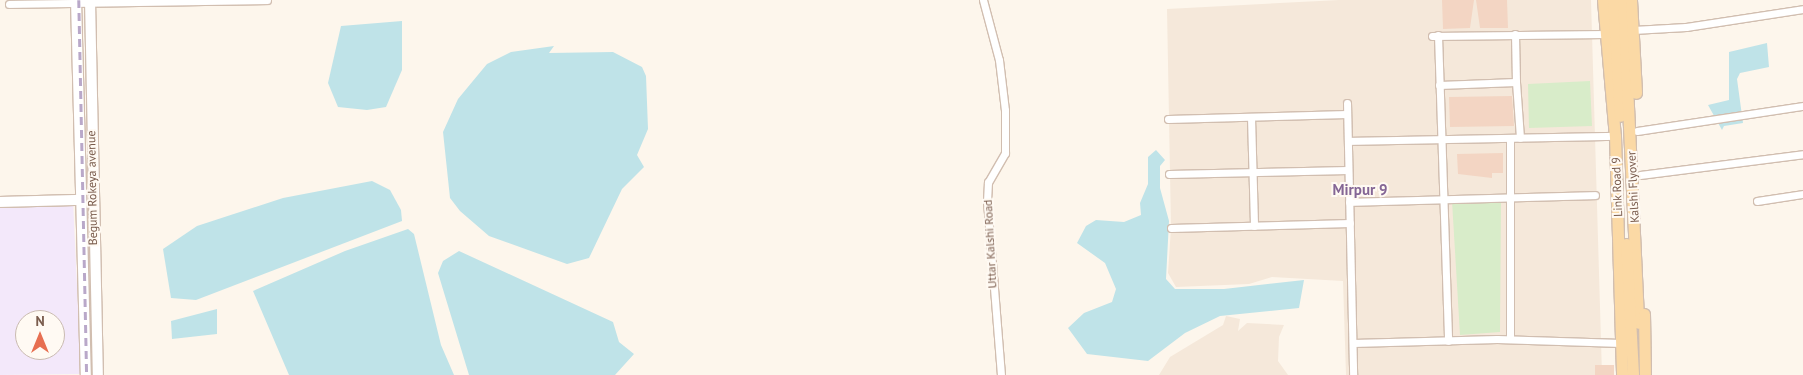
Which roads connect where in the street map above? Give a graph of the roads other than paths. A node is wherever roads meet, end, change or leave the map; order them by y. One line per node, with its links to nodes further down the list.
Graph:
1 (267, 0): 8 (street)
2 (983, 0): 49 (street, Uttar Kalshi Road)
3 (1603, 0): 13 (main road, Link Road 9)
4 (1613, 0): 52 (main road)
5 (1623, 0): 53 (main road, Kalshi Flyover)
6 (1631, 0): 11 (main road, Link Road 9)
7 (76, 2): 8 (street); 9 (street); 36 (main road, Begum Rokeya avenue)
8 (90, 2): 48 (main road, Begum Rokeya avenue)
9 (9, 4)
10 (1803, 9): 11 (street)
11 (1633, 30): 21 (main road, Link Road 9)
12 (1515, 34): 13 (street); 14 (street); 15 (street)
13 (1605, 34): 22 (main road, Link Road 9)
14 (1516, 82): 15 (street); 24 (street)
15 (1440, 85): 25 (street)
16 (1347, 103): 18 (street)
17 (1803, 106): 21 (street)
18 (1347, 114): 19 (street); 26 (street)
19 (1250, 117): 20 (street); 29 (street)
20 (1168, 119)
21 (1638, 131): 31 (main road, Link Road 9)
22 (1615, 136): 24 (street); 45 (main road, Link Road 9)
23 (1510, 138): 24 (street); 25 (street); 34 (street)
24 (1520, 138)
25 (1441, 140): 26 (street); 35 (street)
26 (1348, 141): 28 (street)
27 (1803, 154): 31 (street)
28 (1348, 170): 29 (street); 39 (street)
29 (1252, 172): 30 (street); 41 (street)
30 (1169, 174)
31 (1640, 175): 54 (main road, Link Road 9)
32 (1803, 194): 37 (street)
33 (1595, 195): 34 (street)
34 (1510, 197): 35 (street); 43 (street)
35 (1443, 199): 39 (street); 44 (street)
36 (79, 200): 38 (main road); 47 (main road, Begum Rokeya avenue)
37 (1757, 201)
38 (0, 202)
39 (1349, 202): 40 (street)
40 (1350, 223): 41 (street); 46 (street)
41 (1254, 226): 42 (street)
42 (1171, 228)
43 (1510, 339): 44 (street); 45 (street)
44 (1448, 341): 46 (street)
45 (1621, 342): 51 (main road, Link Road 9)
46 (1353, 343): 50 (street)
47 (86, 375)
48 (98, 375)
49 (1001, 375)
50 (1354, 375)
51 (1622, 375)
52 (1633, 375)
53 (1638, 375)
54 (1645, 375)

